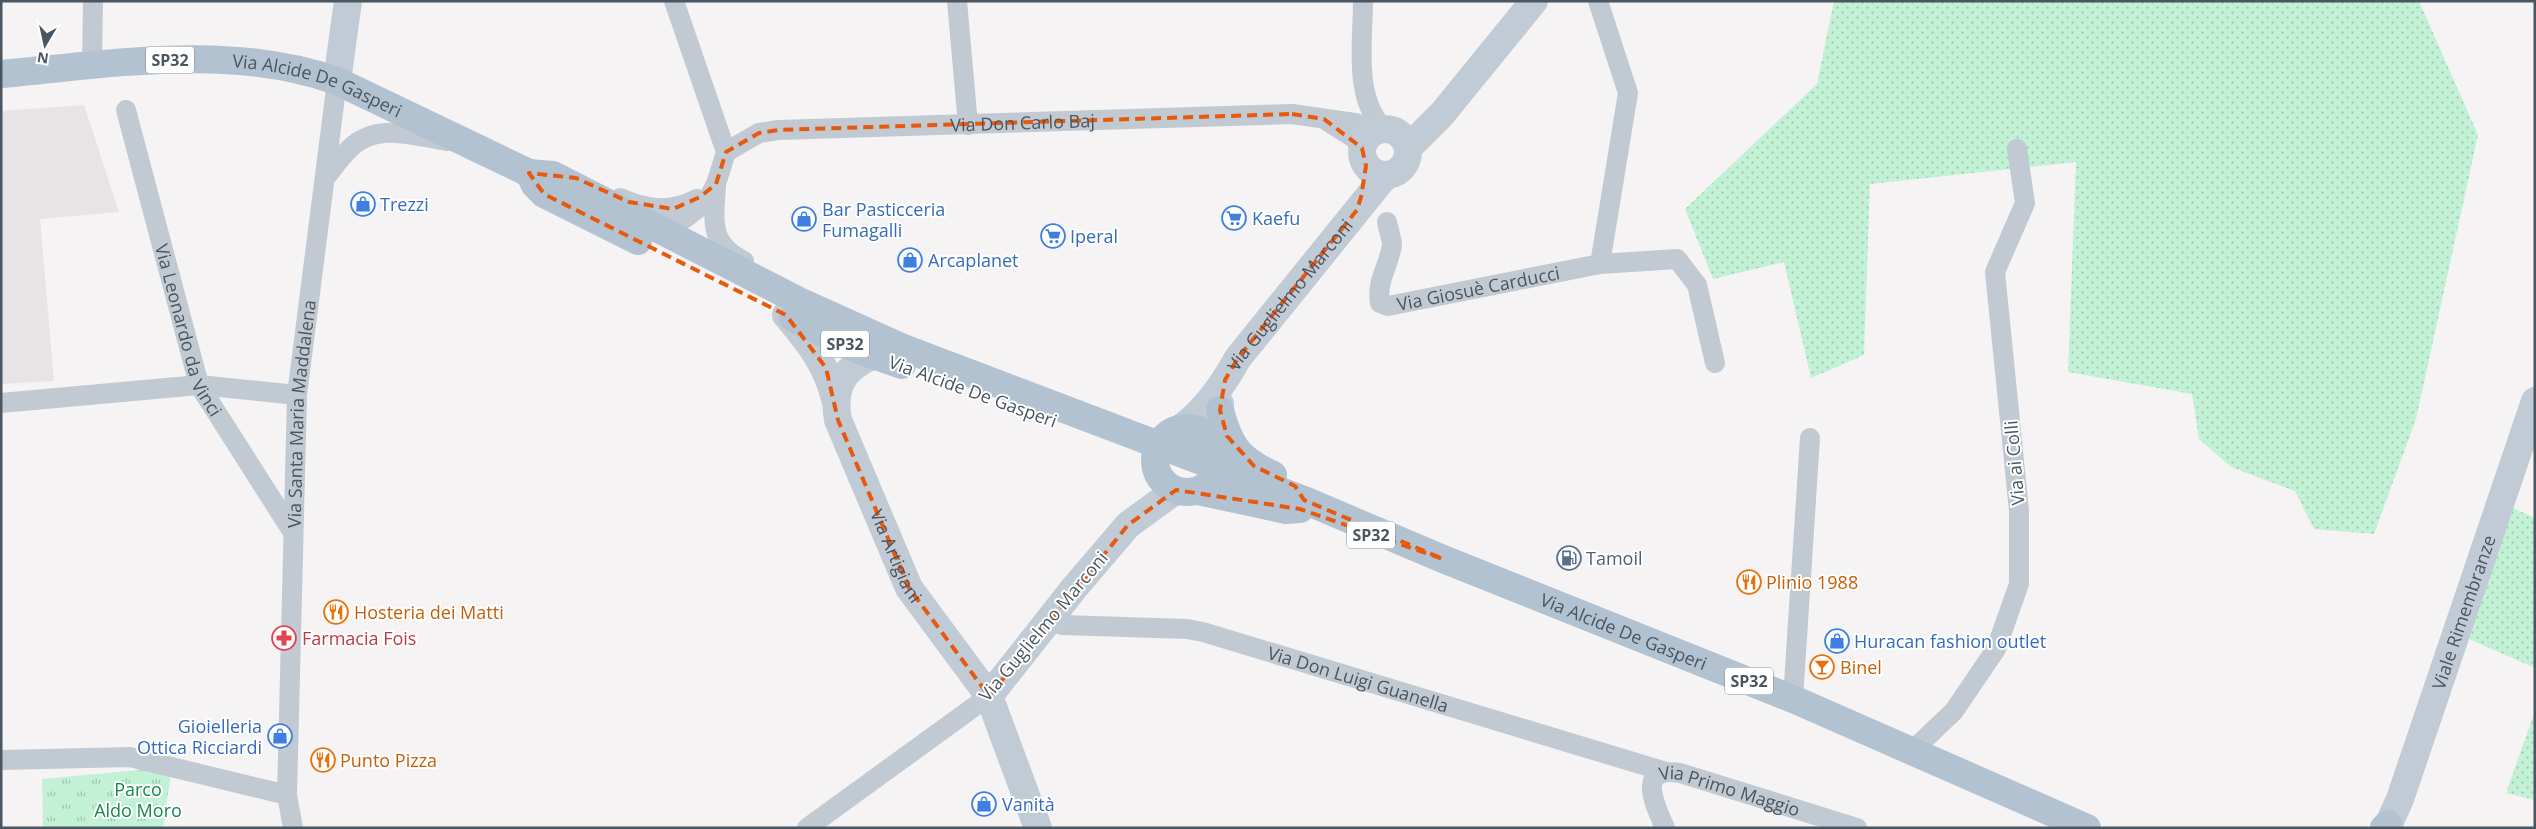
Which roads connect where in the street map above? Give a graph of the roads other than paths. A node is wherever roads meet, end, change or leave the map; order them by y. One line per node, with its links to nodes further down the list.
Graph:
1 (93, 1): 8 (street)
2 (348, 1): 11 (street, Via Santa Maria Maddalena)
3 (674, 1): 17 (street)
4 (957, 1): 13 (street)
5 (1363, 1): 10 (street)
6 (1534, 1): 14 (street, Via Guglielmo Marconi)
7 (1598, 1): 23 (street)
8 (92, 66): 9 (main road, Via Alcide De Gasperi / SP32); 11 (main road, Via Alcide De Gasperi / SP32)
9 (1, 74)
10 (1363, 77): 14 (street); 14 (street)
11 (337, 81): 15 (main road, Via Alcide De Gasperi / SP32); 18 (street, Via Santa Maria Maddalena)
12 (126, 110): 29 (street, Via Leonardo da Vinci)
13 (968, 124): 14 (street, Via Don Carlo Baj); 17 (street, Via Don Carlo Baj)
14 (1375, 143): 28 (street, Via Guglielmo Marconi)
15 (467, 144): 18 (street); 20 (main road, Via Alcide De Gasperi / SP32)
16 (2018, 149): 44 (street, Via ai Colli)
17 (726, 152): 19 (street)
18 (325, 178): 30 (street, Via Santa Maria Maddalena)
19 (716, 184): 21 (street); 25 (street, Via Alcide De Gasperi)
20 (553, 187): 21 (main road, Via Alcide De Gasperi); 24 (main road, Via Alcide De Gasperi / SP32)
21 (650, 217): 25 (main road, Via Alcide De Gasperi / SP32)
22 (1387, 222): 23 (street, Via Giosuè Carducci)
23 (1600, 264): 27 (street, Via Giosuè Carducci)
24 (786, 315): 26 (main road, Via Alcide De Gasperi / SP32); 31 (street, Via Artigiani)
25 (901, 347): 35 (main road, Via Alcide De Gasperi / SP32)
26 (874, 355): 31 (street); 35 (main road); 37 (main road, Via Alcide De Gasperi / SP32)
27 (1715, 362)
28 (1225, 380): 34 (street); 37 (street)
29 (199, 385): 30 (street); 33 (street); 40 (street, Via Leonardo da Vinci)
30 (297, 395): 40 (street, Via Santa Maria Maddalena)
31 (835, 400): 42 (street, Via Artigiani)
32 (2535, 401): 48 (street, Viale Rimembranze)
33 (1, 403)
34 (1220, 410): 38 (street); 39 (main road)
35 (1099, 423): 37 (main road, Via Alcide De Gasperi / SP32)
36 (1810, 438): 43 (street)
37 (1164, 444): 38 (main road, Via Alcide De Gasperi / SP32); 38 (main road)
38 (1204, 475): 39 (main road, Via Alcide De Gasperi / SP32); 41 (street, Via Guglielmo Marconi)
39 (1302, 505): 43 (main road, Via Alcide De Gasperi / SP32)
40 (292, 531): 47 (street, Via Santa Maria Maddalena)
41 (1048, 621): 42 (street, Via Guglielmo Marconi); 46 (street, Via Don Luigi Guanella)
42 (989, 696): 50 (street, Via Guglielmo Marconi); 51 (street, Via Artigiani)
43 (1793, 699): 44 (main road, Via Alcide De Gasperi / SP32)
44 (1912, 751): 54 (main road, Via Alcide De Gasperi / SP32)
45 (1, 760): 47 (street)
46 (1663, 771): 52 (street, Via Primo Maggio); 53 (street, Via Primo Maggio)
47 (287, 795): 49 (street, Via Santa Maria Maddalena)
48 (2387, 826)
49 (293, 828)
50 (808, 828)
51 (1038, 828)
52 (1665, 828)
53 (1857, 828)
54 (2088, 828)

